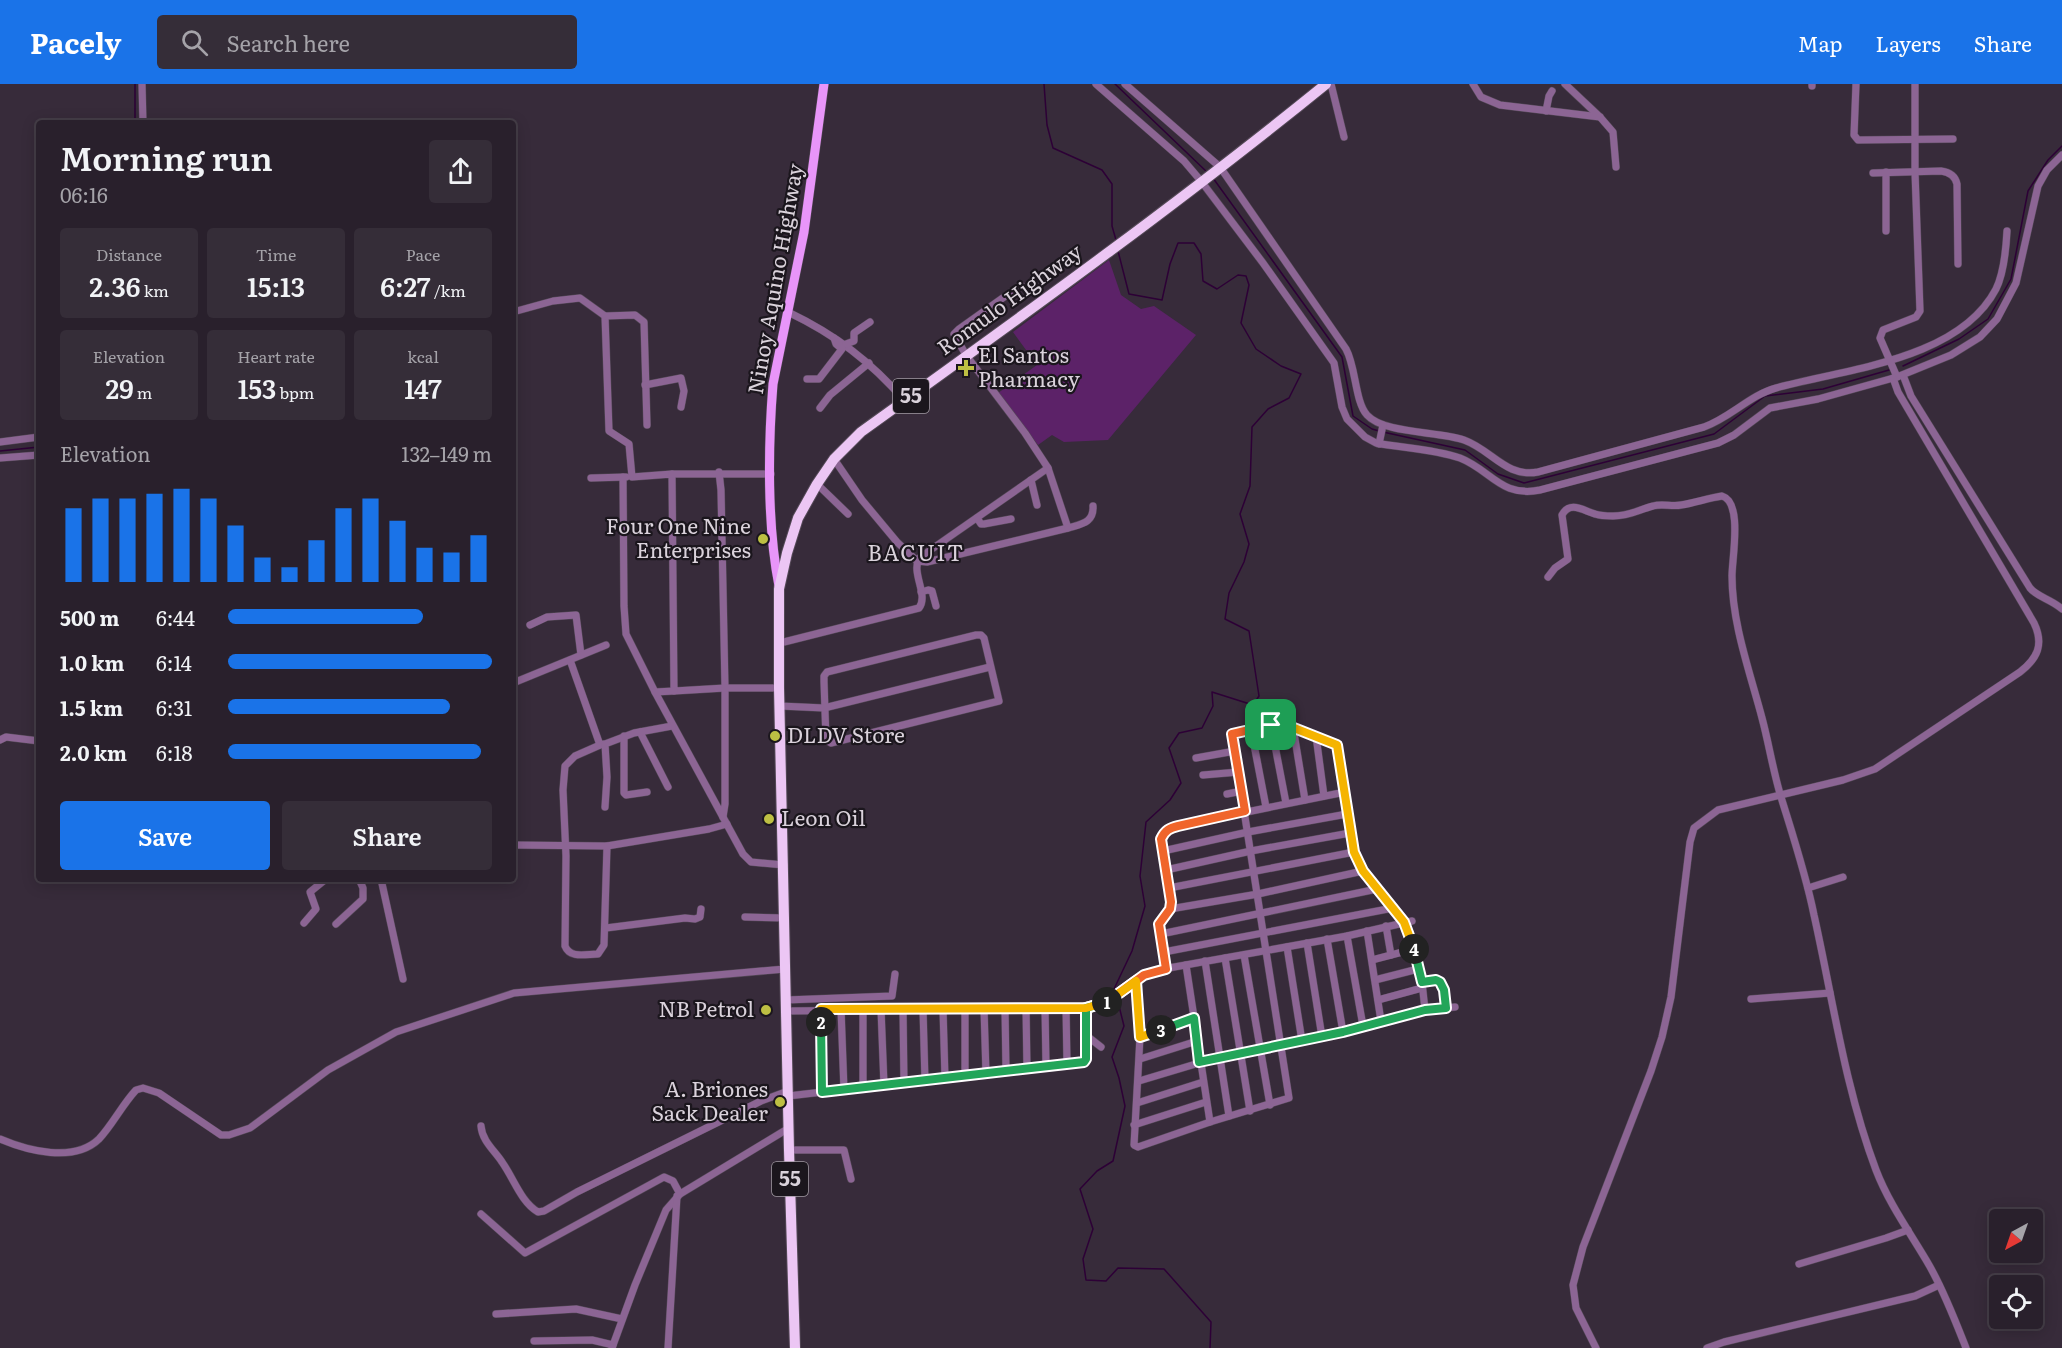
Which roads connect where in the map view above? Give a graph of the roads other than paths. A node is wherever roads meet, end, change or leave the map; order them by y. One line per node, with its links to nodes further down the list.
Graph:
1 (142, 84): 14 (street)
2 (824, 84): 30 (main road, Ninoy Aquino Highway)
3 (1096, 84): 24 (street)
4 (1125, 84): 20 (street)
5 (1326, 84): 20 (highway, Romulo Highway / 55)
6 (1331, 84): 15 (street)
7 (1565, 84): 13 (street)
8 (1856, 84): 16 (street)
9 (1915, 84): 16 (street)
10 (1476, 85): 12 (street)
11 (1552, 91): 12 (street)
12 (1546, 111): 13 (street)
13 (1600, 117): 19 (street)
14 (143, 120)
15 (1344, 138)
16 (1915, 139): 17 (street); 22 (street)
17 (1953, 140)
18 (2062, 155): 38 (street)
19 (1616, 167)
20 (1218, 169): 24 (highway, Romulo Highway / 55); 45 (street)
21 (1886, 172): 22 (street); 23 (street); 25 (street)
22 (1915, 172): 27 (street); 36 (street)
23 (1873, 173)
24 (1202, 180): 35 (highway, Romulo Highway / 55); 48 (street)
25 (1886, 231)
26 (2007, 231): 36 (street)
27 (1958, 264)
28 (1021, 285): 35 (street)
29 (516, 311): 31 (street)
30 (788, 312): 33 (street); 55 (main road, Ninoy Aquino Highway)
31 (605, 316): 40 (street); 57 (street)
32 (870, 322): 34 (street)
33 (834, 338): 34 (street); 39 (street)
34 (846, 344): 37 (street)
35 (966, 355): 41 (highway, Romulo Highway / 55); 52 (street)
36 (1889, 361): 38 (street); 45 (street)
37 (869, 363): 41 (street); 43 (street)
38 (1898, 377): 48 (street); 72 (street); 108 (street)
39 (807, 379)
40 (645, 385): 42 (street); 44 (street)
41 (905, 401): 51 (highway, Romulo Highway / 55)
42 (681, 407)
43 (820, 408)
44 (646, 425)
45 (1382, 426): 48 (street)
46 (36, 437): 47 (street)
47 (0, 442)
48 (1379, 442)
49 (36, 455): 50 (street)
50 (0, 458)
51 (834, 459): 60 (highway, Romulo Highway / 55); 67 (street)
52 (1048, 468): 59 (street); 66 (street)
53 (719, 472): 54 (street); 55 (street); 80 (street)
54 (672, 474): 57 (street); 82 (street)
55 (771, 474): 69 (main road, Ninoy Aquino Highway)
56 (623, 477): 57 (street); 58 (street); 83 (street)
57 (632, 477)
58 (591, 478)
59 (1031, 480): 61 (street); 64 (street)
60 (817, 484): 63 (street); 69 (highway, Romulo Highway / 55)
61 (1037, 505)
62 (1093, 506): 66 (street)
63 (848, 514)
64 (976, 518): 65 (street); 67 (street)
65 (1011, 519)
66 (1068, 528): 67 (street)
67 (917, 561): 70 (street)
68 (1548, 577): 108 (street)
69 (779, 589): 74 (highway, Romulo Highway / 55)
70 (921, 592): 71 (street); 74 (street)
71 (936, 606)
72 (2062, 609)
73 (530, 625): 76 (street)
74 (780, 643): 81 (highway, Romulo Highway / 55)
75 (606, 645): 76 (street)
76 (581, 655): 77 (street)
77 (570, 660): 79 (street); 98 (street)
78 (990, 667): 85 (street); 85 (street); 85 (street)
79 (516, 682)
80 (724, 688): 81 (street); 82 (street); 116 (street)
81 (779, 688): 84 (highway, Romulo Highway / 55)
82 (674, 691): 83 (street)
83 (655, 692): 90 (street)
84 (780, 706): 85 (street); 125 (highway, Romulo Highway / 55)
85 (824, 708)
86 (1266, 710): 92 (street)
87 (1287, 715): 88 (street)
88 (1284, 724): 89 (street); 91 (street)
89 (1271, 725): 92 (street); 111 (street)
90 (672, 726): 93 (street); 116 (street)
91 (1293, 728): 95 (street); 110 (street)
92 (1255, 729): 99 (street); 113 (street)
93 (640, 732): 94 (street); 103 (street)
94 (624, 736): 98 (street); 105 (street)
95 (1316, 736): 106 (street); 109 (street)
96 (0, 740): 97 (street)
97 (36, 742)
98 (603, 745): 112 (street); 120 (street)
99 (1235, 751): 100 (street); 101 (street)
100 (1196, 758)
101 (1239, 772): 102 (street); 104 (street)
102 (1203, 775)
103 (668, 787)
104 (1242, 791): 107 (street); 114 (street)
105 (646, 792)
106 (1345, 792): 109 (street); 115 (street)
107 (1227, 794)
108 (1780, 795): 134 (street); 246 (street)
109 (1324, 796): 110 (street)
110 (1305, 800): 111 (street)
111 (1286, 803): 113 (street)
112 (605, 807)
113 (1266, 807): 114 (street)
114 (1245, 811): 117 (street); 122 (street)
115 (1347, 814): 117 (street); 118 (street)
116 (725, 820): 121 (street); 125 (street)
117 (1248, 832): 122 (street); 123 (street)
118 (1350, 833): 123 (street); 124 (street)
119 (516, 845): 120 (street)
120 (565, 846): 121 (street); 147 (street)
121 (607, 846): 147 (street)
122 (1163, 851): 126 (street)
123 (1251, 851): 126 (street); 128 (street)
124 (1354, 852): 127 (street); 128 (street)
125 (784, 865): 142 (highway, Romulo Highway / 55)
126 (1166, 870): 133 (street)
127 (1363, 871): 135 (street); 136 (street)
128 (1255, 873): 133 (street); 136 (street)
129 (1843, 877): 134 (street)
130 (322, 882): 144 (street)
131 (360, 882): 145 (street)
132 (382, 882): 168 (street)
133 (1169, 888): 139 (street)
134 (1808, 888): 172 (street)
135 (1377, 889): 137 (street); 140 (street)
136 (1258, 894): 139 (street); 140 (street)
137 (1393, 908): 143 (street); 149 (street)
138 (701, 909): 147 (street)
139 (1170, 909): 150 (street)
140 (1262, 914): 149 (street); 150 (street)
141 (745, 918): 142 (street)
142 (784, 918): 164 (highway, Romulo Highway / 55)
143 (1408, 921): 146 (street); 155 (street)
144 (304, 923)
145 (336, 924)
146 (1386, 926): 148 (street); 159 (street)
147 (606, 928)
148 (1367, 931): 151 (street); 161 (street)
149 (1265, 933): 156 (street); 157 (street)
150 (1161, 934): 157 (street)
151 (1347, 936): 152 (street); 193 (street)
152 (1326, 939): 153 (street); 194 (street)
153 (1307, 943): 154 (street); 197 (street)
154 (1287, 947): 156 (street); 199 (street)
155 (1414, 949): 159 (street); 166 (street)
156 (1267, 950): 158 (street); 200 (street)
157 (1164, 952): 165 (street)
158 (1244, 955): 160 (street); 202 (street)
159 (1391, 955): 161 (street)
160 (1225, 958): 162 (street); 203 (street)
161 (1372, 960): 169 (street)
162 (1205, 962): 163 (street); 204 (street)
163 (1185, 965): 165 (street); 191 (street)
164 (785, 969): 175 (highway, Romulo Highway / 55); 232 (street)
165 (1166, 969): 170 (street)
166 (1418, 969): 169 (street); 171 (street)
167 (895, 974): 175 (street)
168 (403, 979)
169 (1375, 980): 174 (street)
170 (1136, 981): 182 (street); 196 (street)
171 (1422, 985): 174 (street); 190 (street); 190 (street)
172 (1830, 993): 173 (street); 237 (street)
173 (1752, 999)
174 (1378, 1000): 192 (street)
175 (787, 1005): 183 (street); 222 (highway, Romulo Highway / 55)
176 (1026, 1007): 177 (street); 181 (street); 209 (street)
177 (1045, 1007): 178 (street); 208 (street)
178 (1066, 1007): 182 (street); 207 (street)
179 (964, 1008): 180 (street); 189 (street); 212 (street)
180 (984, 1008): 181 (street); 211 (street)
181 (1005, 1008): 210 (street)
182 (1086, 1008): 195 (street)
183 (821, 1009): 184 (street); 221 (street)
184 (841, 1009): 185 (street); 220 (street)
185 (863, 1009): 186 (street); 219 (street)
186 (881, 1009): 187 (street); 218 (street)
187 (903, 1009): 188 (street); 217 (street)
188 (923, 1009): 189 (street); 214 (street)
189 (943, 1009): 213 (street)
190 (1425, 1010): 192 (street)
191 (1194, 1018): 196 (street); 198 (street)
192 (1382, 1021): 193 (street)
193 (1363, 1026): 194 (street)
194 (1343, 1032): 197 (street)
195 (1087, 1036): 201 (street); 207 (street)
196 (1140, 1037): 205 (street)
197 (1322, 1037): 199 (street)
198 (1197, 1041): 205 (street); 206 (street)
199 (1302, 1041): 200 (street)
200 (1282, 1046): 202 (street); 225 (street)
201 (1101, 1047)
202 (1260, 1050): 203 (street); 225 (street)
203 (1241, 1054): 204 (street); 226 (street)
204 (1220, 1058): 206 (street); 227 (street)
205 (1140, 1059): 215 (street)
206 (1199, 1062): 215 (street); 216 (street)
207 (1067, 1063): 208 (street)
208 (1046, 1066): 209 (street)
209 (1027, 1069): 210 (street)
210 (1006, 1071): 211 (street)
211 (986, 1074): 212 (street)
212 (965, 1076): 213 (street)
213 (945, 1078): 214 (street)
214 (925, 1081): 217 (street)
215 (1139, 1081): 224 (street)
216 (1203, 1082): 223 (street); 224 (street)
217 (904, 1083): 218 (street)
218 (884, 1085): 219 (street)
219 (863, 1088): 220 (street)
220 (844, 1090): 221 (street)
221 (822, 1092): 222 (street)
222 (788, 1093): 230 (street); 231 (highway, Romulo Highway / 55)
223 (1206, 1102): 228 (street); 229 (street)
224 (1137, 1103): 229 (street)
225 (1270, 1105): 226 (street)
226 (1250, 1111): 227 (street)
227 (1229, 1116): 228 (street)
228 (1210, 1122): 229 (street)
229 (1134, 1125)
230 (481, 1126)
231 (789, 1128): 233 (highway, Romulo Highway / 55); 235 (street)
232 (0, 1139)
233 (789, 1150): 234 (street); 245 (highway, Romulo Highway / 55)
234 (851, 1179)
235 (678, 1195): 236 (street); 241 (street); 244 (street)
236 (481, 1214)
237 (1908, 1230): 238 (street); 239 (street)
238 (1799, 1264)
239 (1939, 1285): 247 (street); 248 (street)
240 (496, 1314): 241 (street)
241 (622, 1319): 243 (street)
242 (534, 1341): 243 (street)
243 (613, 1347)
244 (668, 1348)
245 (795, 1348)
246 (1596, 1348)
247 (1707, 1348)
248 (1966, 1348)

